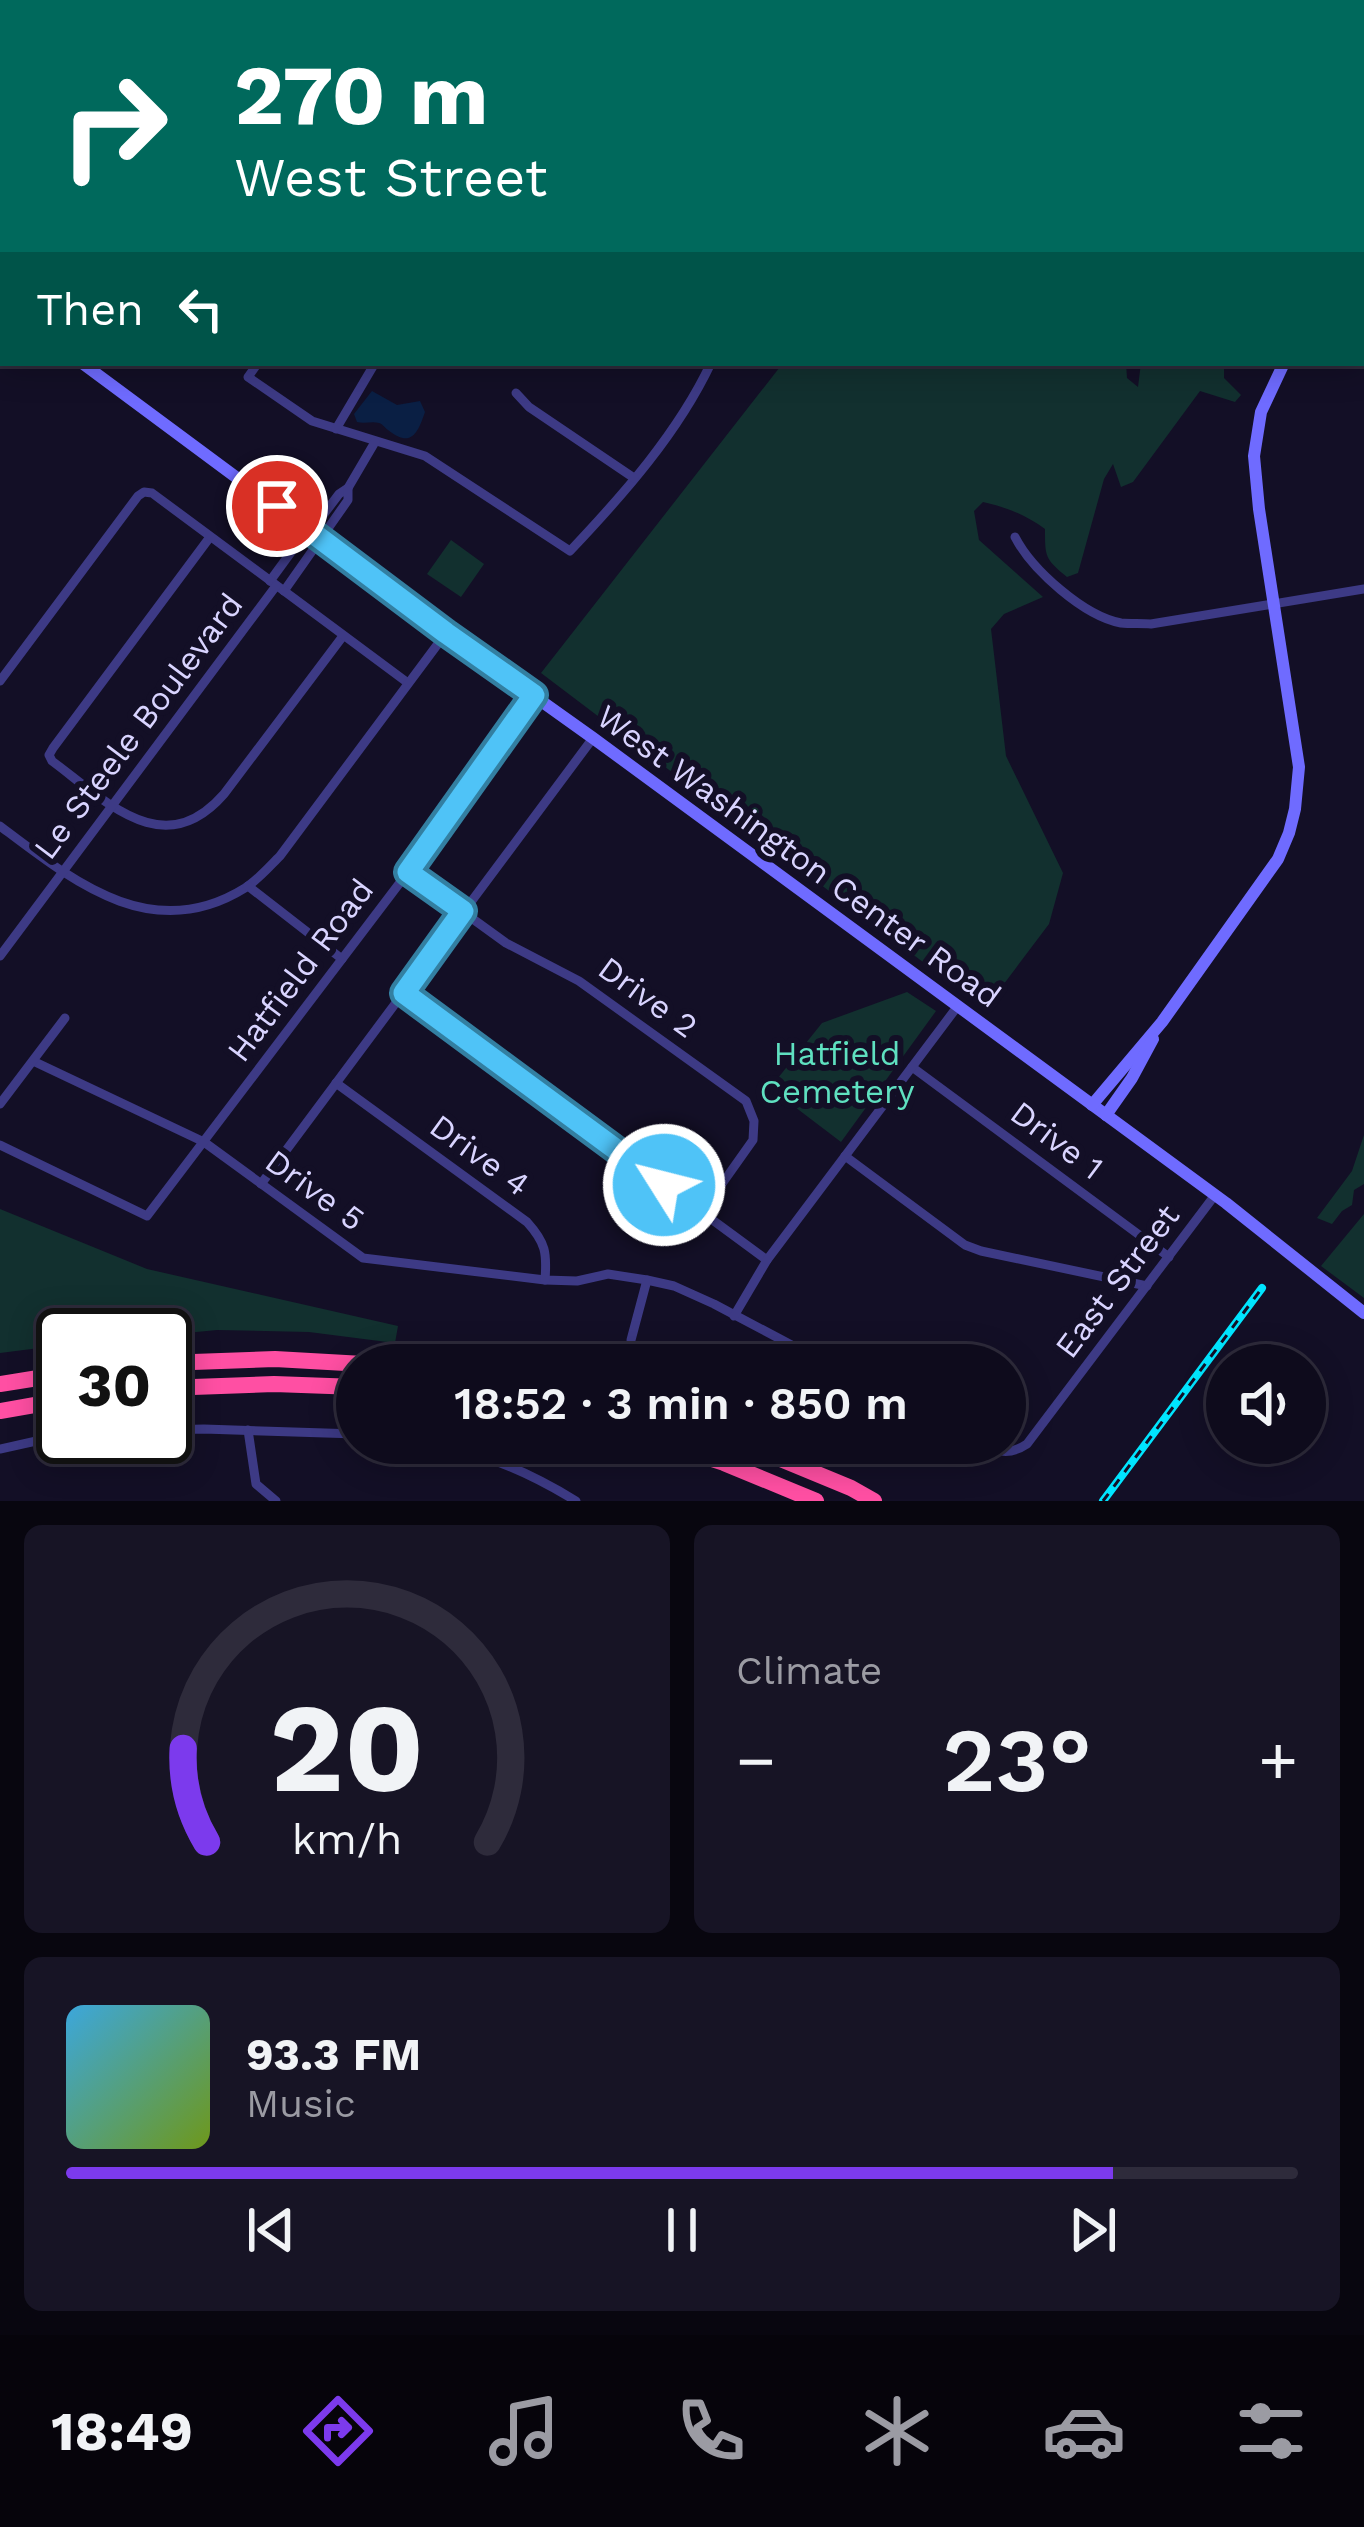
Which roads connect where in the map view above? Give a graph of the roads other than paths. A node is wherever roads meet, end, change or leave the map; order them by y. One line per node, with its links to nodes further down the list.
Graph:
1 (86, 366): 10 (main road, West Washington Center Road)
2 (256, 366): 7 (street)
3 (372, 366): 7 (street)
4 (710, 366): 9 (street)
5 (1282, 366): 15 (main road)
6 (517, 393): 9 (street)
7 (336, 429): 8 (street)
8 (375, 442): 9 (street); 10 (street)
9 (634, 478)
10 (314, 533): 13 (street, Le Steele Boulevard); 13 (street, Le Steele Boulevard); 16 (main road, West Washington Center Road)
11 (210, 537): 13 (street); 18 (street); 22 (street)
12 (1015, 537): 15 (street)
13 (276, 586): 17 (street); 22 (street, Le Steele Boulevard)
14 (1364, 590): 15 (street)
15 (1275, 604): 33 (main road)
16 (446, 633): 19 (street); 20 (main road, West Washington Center Road)
17 (343, 636): 19 (street); 22 (street)
18 (0, 681)
19 (408, 683): 26 (street)
20 (534, 695): 21 (main road, West Washington Center Road); 25 (street, Hatfield Road)
21 (593, 738): 27 (street); 31 (main road, West Washington Center Road)
22 (112, 806): 24 (street, Le Steele Boulevard)
23 (0, 826): 24 (street)
24 (62, 872): 26 (street); 28 (street, Le Steele Boulevard)
25 (408, 872): 27 (street, Drive 2); 29 (street, Hatfield Road)
26 (248, 886): 29 (street)
27 (463, 911): 30 (street); 45 (street, Drive 2)
28 (0, 956)
29 (342, 959): 40 (street, Hatfield Road)
30 (404, 993): 36 (street); 45 (street)
31 (957, 1007): 35 (street); 38 (main road, West Washington Center Road)
32 (64, 1018): 34 (street)
33 (1162, 1022): 38 (main road); 39 (main road)
34 (33, 1061): 37 (street); 40 (street, Drive 5)
35 (913, 1067): 42 (street); 46 (street, Drive 1)
36 (336, 1083): 43 (street); 48 (street, Drive 4)
37 (0, 1104)
38 (1092, 1105): 39 (main road, West Washington Center Road)
39 (1106, 1114): 44 (main road, West Washington Center Road)
40 (204, 1142): 41 (street, Hatfield Road); 43 (street, Drive 5)
41 (0, 1145)
42 (845, 1156): 47 (street); 50 (street)
43 (261, 1184): 48 (street, Drive 5)
44 (1215, 1195): 46 (street, East Street); 51 (main road, West Washington Center Road)
45 (702, 1212): 47 (street)
46 (1168, 1257): 50 (street, East Street)
47 (766, 1260): 52 (street)
48 (545, 1280): 49 (street)
49 (647, 1280): 52 (street); 53 (street)
50 (1147, 1286): 67 (street, East Street)
51 (1364, 1313)
52 (734, 1316): 54 (street)
53 (632, 1340)
54 (788, 1344)
55 (192, 1362): 56 (highway)
56 (336, 1362)
57 (36, 1378): 58 (highway)
58 (0, 1384)
59 (336, 1386): 60 (highway)
60 (192, 1387)
61 (36, 1405): 62 (highway)
62 (0, 1411)
63 (192, 1430): 64 (street)
64 (248, 1430): 65 (street); 72 (street)
65 (336, 1433)
66 (36, 1442): 68 (street)
67 (1026, 1443)
68 (0, 1450)
69 (505, 1464): 73 (street)
70 (726, 1464): 74 (highway)
71 (793, 1464): 75 (highway)
72 (277, 1501)
73 (575, 1501)
74 (817, 1501)
75 (874, 1501)

